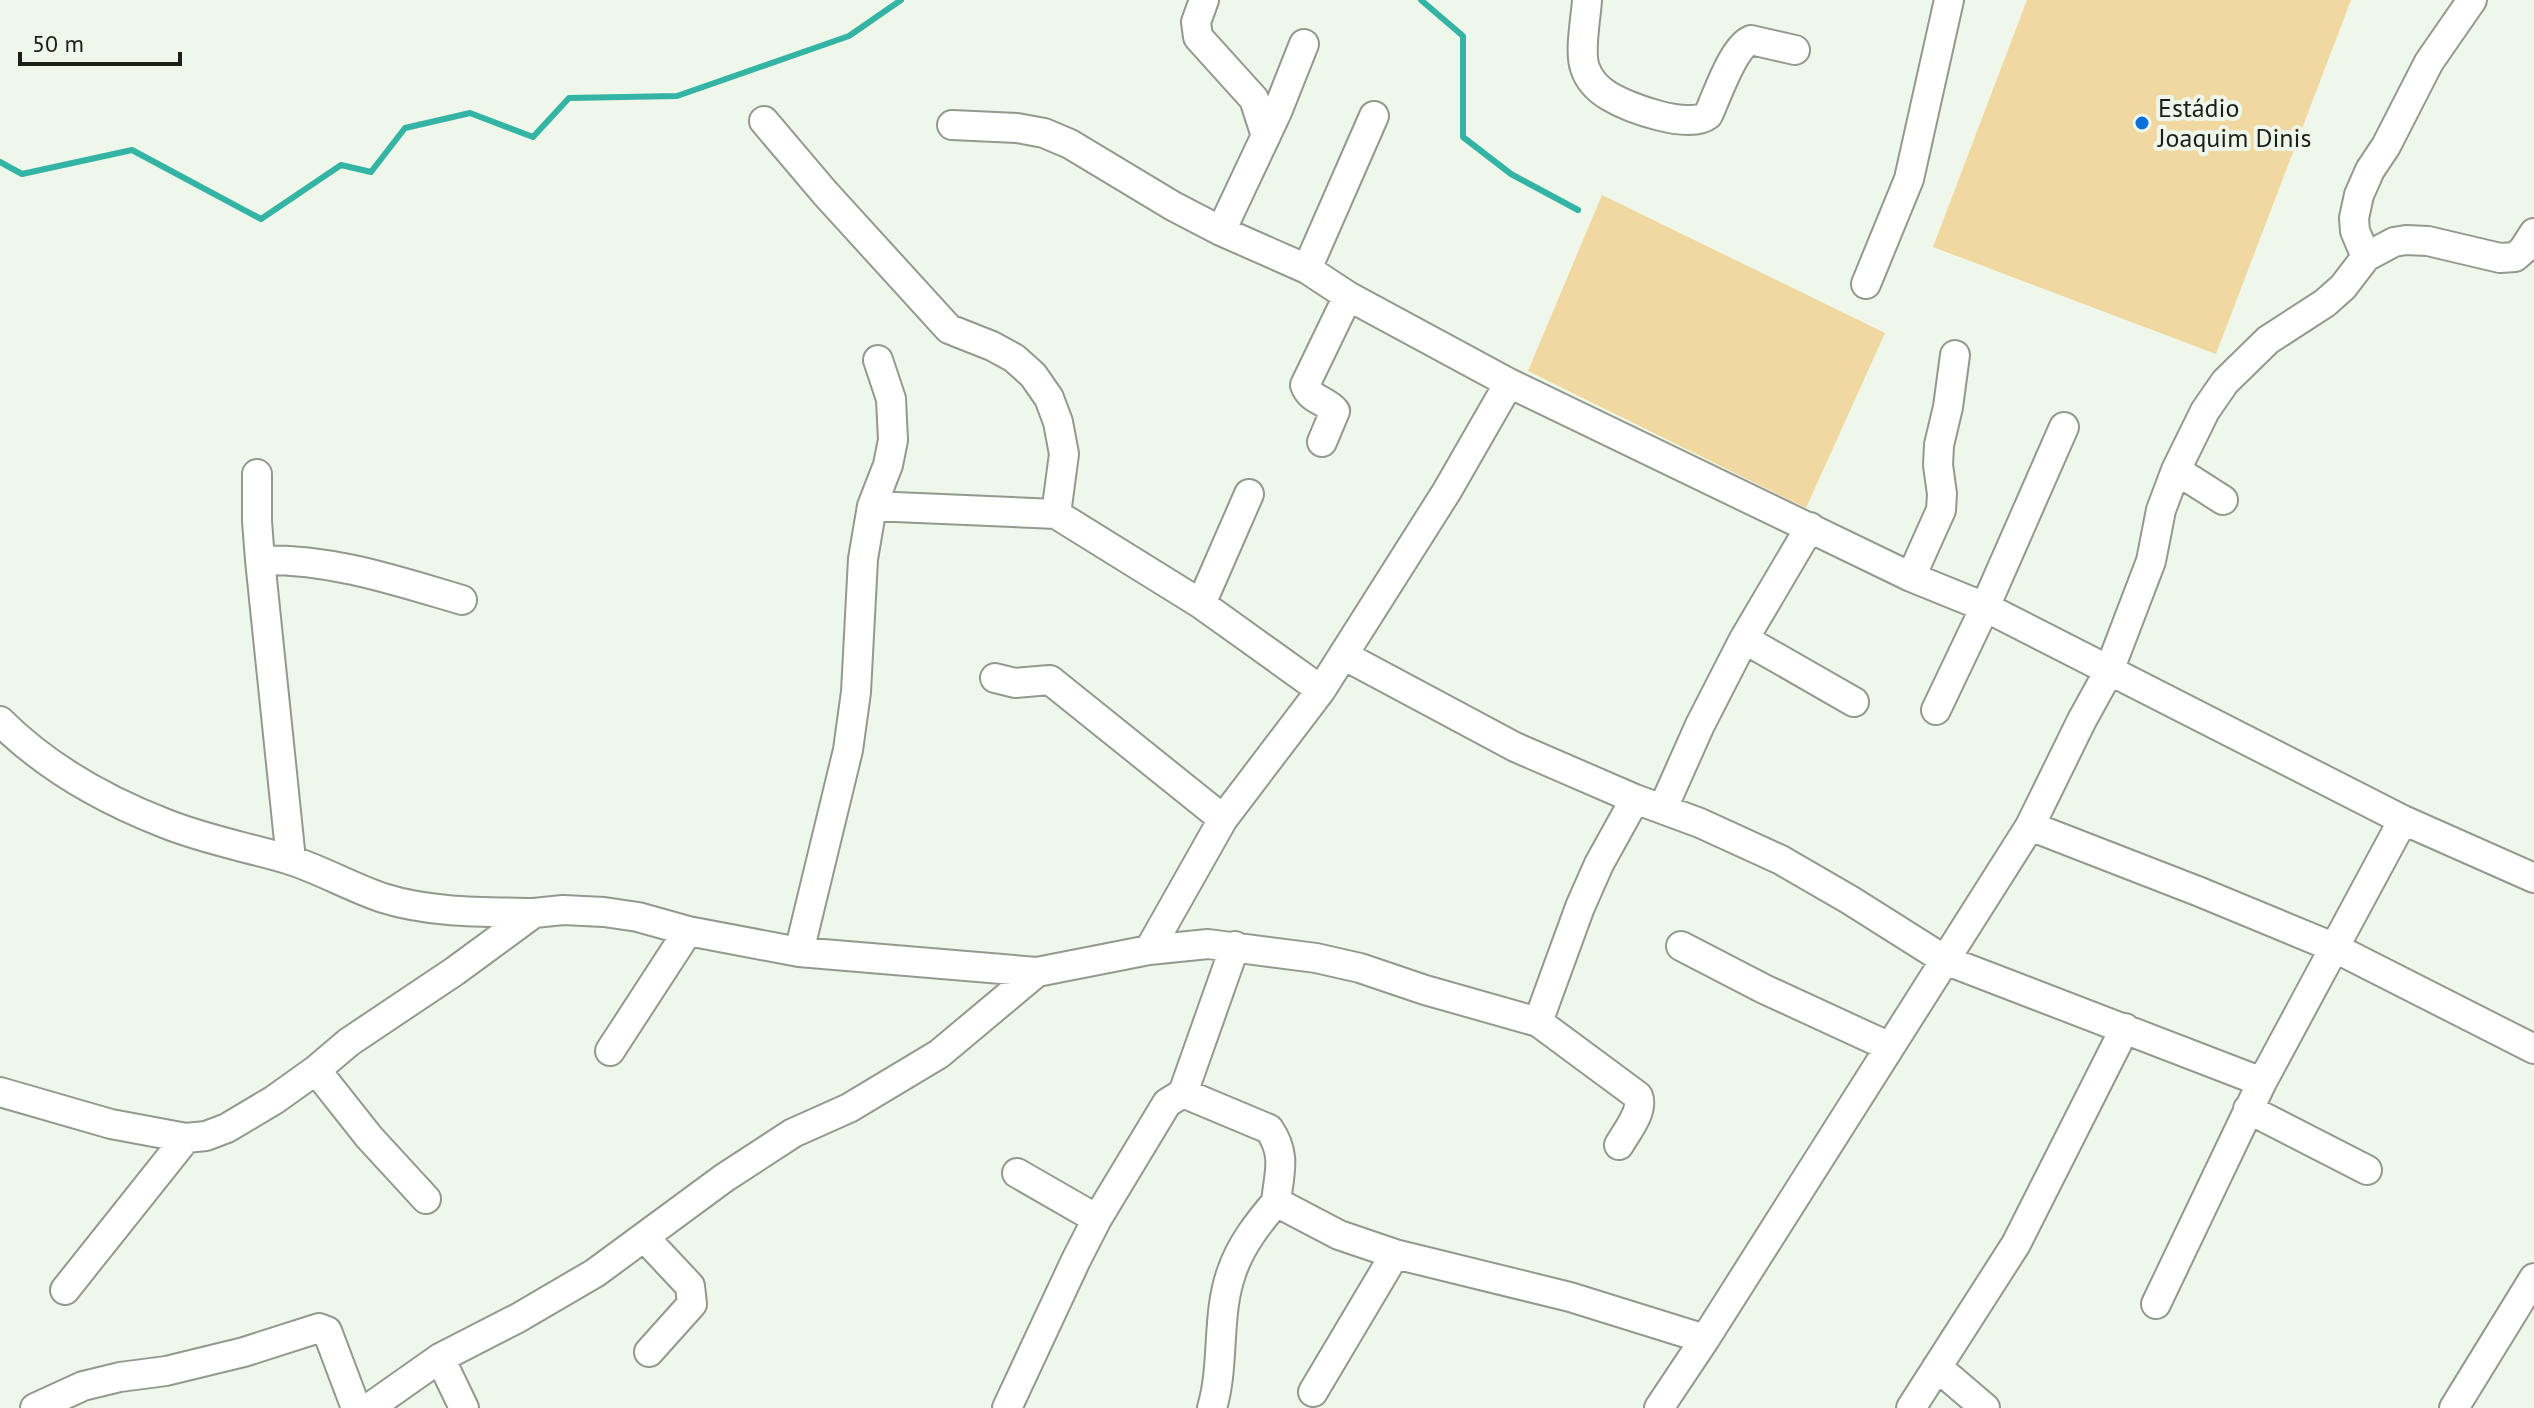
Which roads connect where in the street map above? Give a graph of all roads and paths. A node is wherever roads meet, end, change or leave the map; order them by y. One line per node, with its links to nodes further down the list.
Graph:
1 (1204, 0): 10 (street)
2 (1587, 0): 6 (street)
3 (1949, 0): 15 (street)
4 (2472, 0): 13 (street)
5 (1304, 44): 10 (street)
6 (1795, 50)
7 (1374, 116): 14 (street)
8 (764, 121): 27 (street)
9 (952, 125): 11 (street)
10 (1266, 136): 11 (street)
11 (1221, 231): 14 (street)
12 (2534, 233): 13 (street)
13 (2366, 257): 22 (street)
14 (1307, 269): 16 (street)
15 (1866, 284)
16 (1348, 296): 19 (street); 21 (street)
17 (1955, 355): 30 (street)
18 (878, 360): 26 (street)
19 (1509, 383): 28 (street); 35 (street)
20 (2064, 427): 33 (street)
21 (1322, 442)
22 (2176, 470): 25 (street); 36 (street)
23 (257, 474): 29 (street)
24 (1249, 494): 32 (street)
25 (2223, 500)
26 (872, 506): 27 (street); 55 (street)
27 (1056, 514): 32 (street)
28 (1810, 527): 30 (street); 34 (street)
29 (260, 560): 31 (street); 47 (street)
30 (1911, 577): 33 (street)
31 (462, 600)
32 (1201, 604): 38 (street)
33 (1985, 607): 36 (street); 40 (street)
34 (1744, 639): 39 (street); 43 (street)
35 (1343, 655): 38 (street); 42 (street)
36 (2109, 671): 45 (street); 46 (street)
37 (995, 678): 44 (street)
38 (1321, 690): 44 (street)
39 (1854, 702)
40 (1936, 710)
41 (0, 721): 47 (street)
42 (1635, 799): 43 (street); 58 (street)
43 (1663, 808): 56 (street)
44 (1223, 819): 54 (street)
45 (2403, 820): 48 (street); 53 (street)
46 (2030, 826): 53 (street); 56 (street)
47 (291, 860): 49 (street)
48 (2534, 878)
49 (534, 913): 50 (street); 63 (street)
50 (688, 931): 55 (street); 62 (street)
51 (1235, 946): 54 (street); 58 (street); 66 (street)
52 (1681, 946): 60 (street)
53 (2333, 947): 61 (street); 64 (street)
54 (1149, 950): 57 (street)
55 (799, 952): 57 (street)
56 (1945, 960): 59 (street); 60 (street)
57 (1037, 972): 75 (street)
58 (1538, 1022): 69 (street)
59 (2125, 1028): 64 (street); 83 (street)
60 (1890, 1047): 80 (street)
61 (2534, 1049)
62 (610, 1051)
63 (316, 1070): 68 (street); 72 (street)
64 (2262, 1082): 67 (street)
65 (0, 1092): 68 (street)
66 (1183, 1093): 73 (street); 74 (street)
67 (2248, 1109): 70 (street); 79 (street)
68 (186, 1138): 78 (street)
69 (1619, 1145)
70 (2367, 1170)
71 (1017, 1173): 74 (street)
72 (426, 1199)
73 (1276, 1202): 76 (street); 90 (street)
74 (1097, 1219): 89 (street)
75 (645, 1238): 81 (street); 82 (street)
76 (1395, 1254): 80 (street); 84 (street)
77 (2534, 1278): 94 (street)
78 (65, 1290)
79 (2156, 1304)
80 (1705, 1339): 91 (street)
81 (649, 1352)
82 (440, 1358): 87 (street); 88 (street)
83 (1937, 1367): 92 (street); 93 (street)
84 (1313, 1392)
85 (35, 1408): 86 (street)
86 (356, 1408)
87 (369, 1408)
88 (464, 1408)
89 (1007, 1408)
90 (1212, 1408)
91 (1659, 1408)
92 (1911, 1408)
93 (1985, 1408)
94 (2454, 1408)

